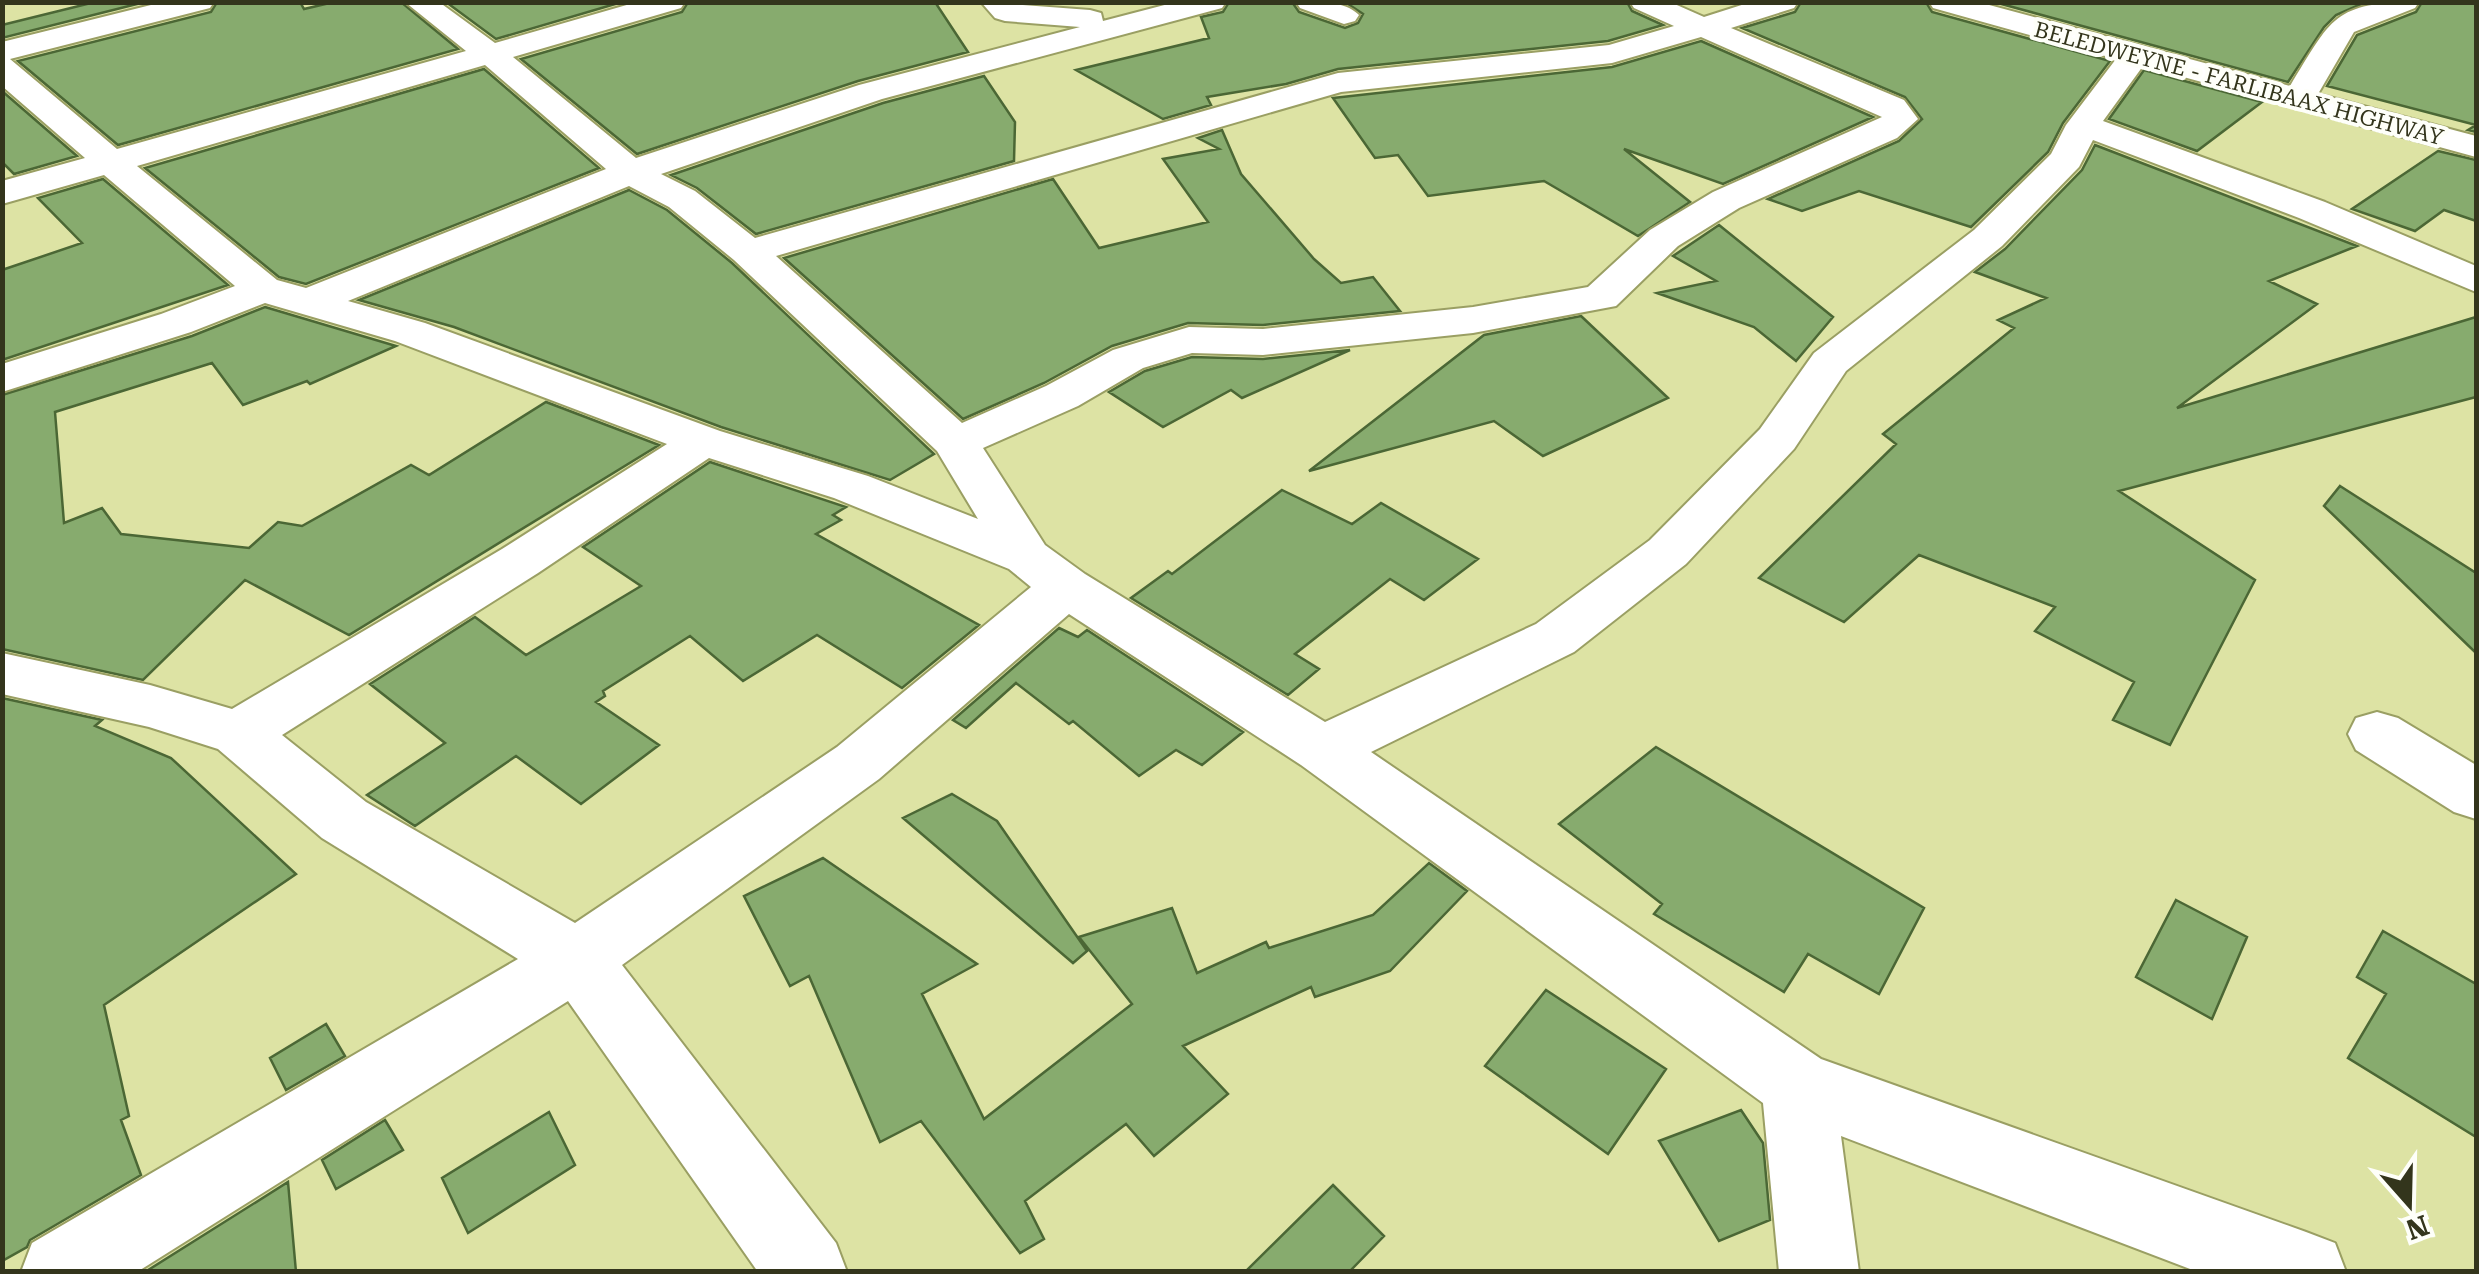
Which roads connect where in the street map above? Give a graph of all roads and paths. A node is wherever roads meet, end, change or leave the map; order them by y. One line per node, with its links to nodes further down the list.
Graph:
1 (200, 2): 14 (street)
2 (419, 2): 15 (street)
3 (671, 2): 15 (street)
4 (995, 2): 12 (street)
5 (1212, 2): 12 (street)
6 (1310, 2): 11 (street)
7 (1644, 2): 13 (street)
8 (1784, 2): 13 (street)
9 (1943, 2): 16 (street, BELEDWEYNE - FARLIBAAX HIGHWAY)
10 (2405, 2): 18 (street)
11 (1344, 15)
12 (1148, 20): 22 (street)
13 (1704, 26): 24 (street); 30 (street)
14 (2, 52)
15 (493, 56): 21 (street); 22 (street)
16 (2135, 56): 18 (street, BELEDWEYNE - FARLIBAAX HIGHWAY); 19 (street)
17 (2, 67): 21 (street)
18 (2300, 97): 20 (street, BELEDWEYNE - FARLIBAAX HIGHWAY)
19 (2082, 125): 25 (street); 35 (street)
20 (2476, 147)
21 (110, 162): 23 (street); 26 (street)
22 (632, 173): 24 (street); 27 (street)
23 (2, 192)
24 (748, 252): 30 (street)
25 (2476, 280)
26 (262, 289): 27 (street); 28 (street)
27 (312, 301): 29 (street)
28 (2, 379)
29 (703, 441): 31 (street); 33 (street)
30 (956, 444): 31 (street)
31 (1046, 572): 35 (street); 37 (street)
32 (2, 672): 33 (street)
33 (239, 733): 37 (street)
34 (2378, 734): 36 (street)
35 (1322, 749): 38 (street)
36 (2476, 795)
37 (578, 959): 39 (street); 40 (street)
38 (1798, 1085): 41 (street); 42 (street)
39 (61, 1272)
40 (808, 1272)
41 (1819, 1272)
42 (2306, 1272)

